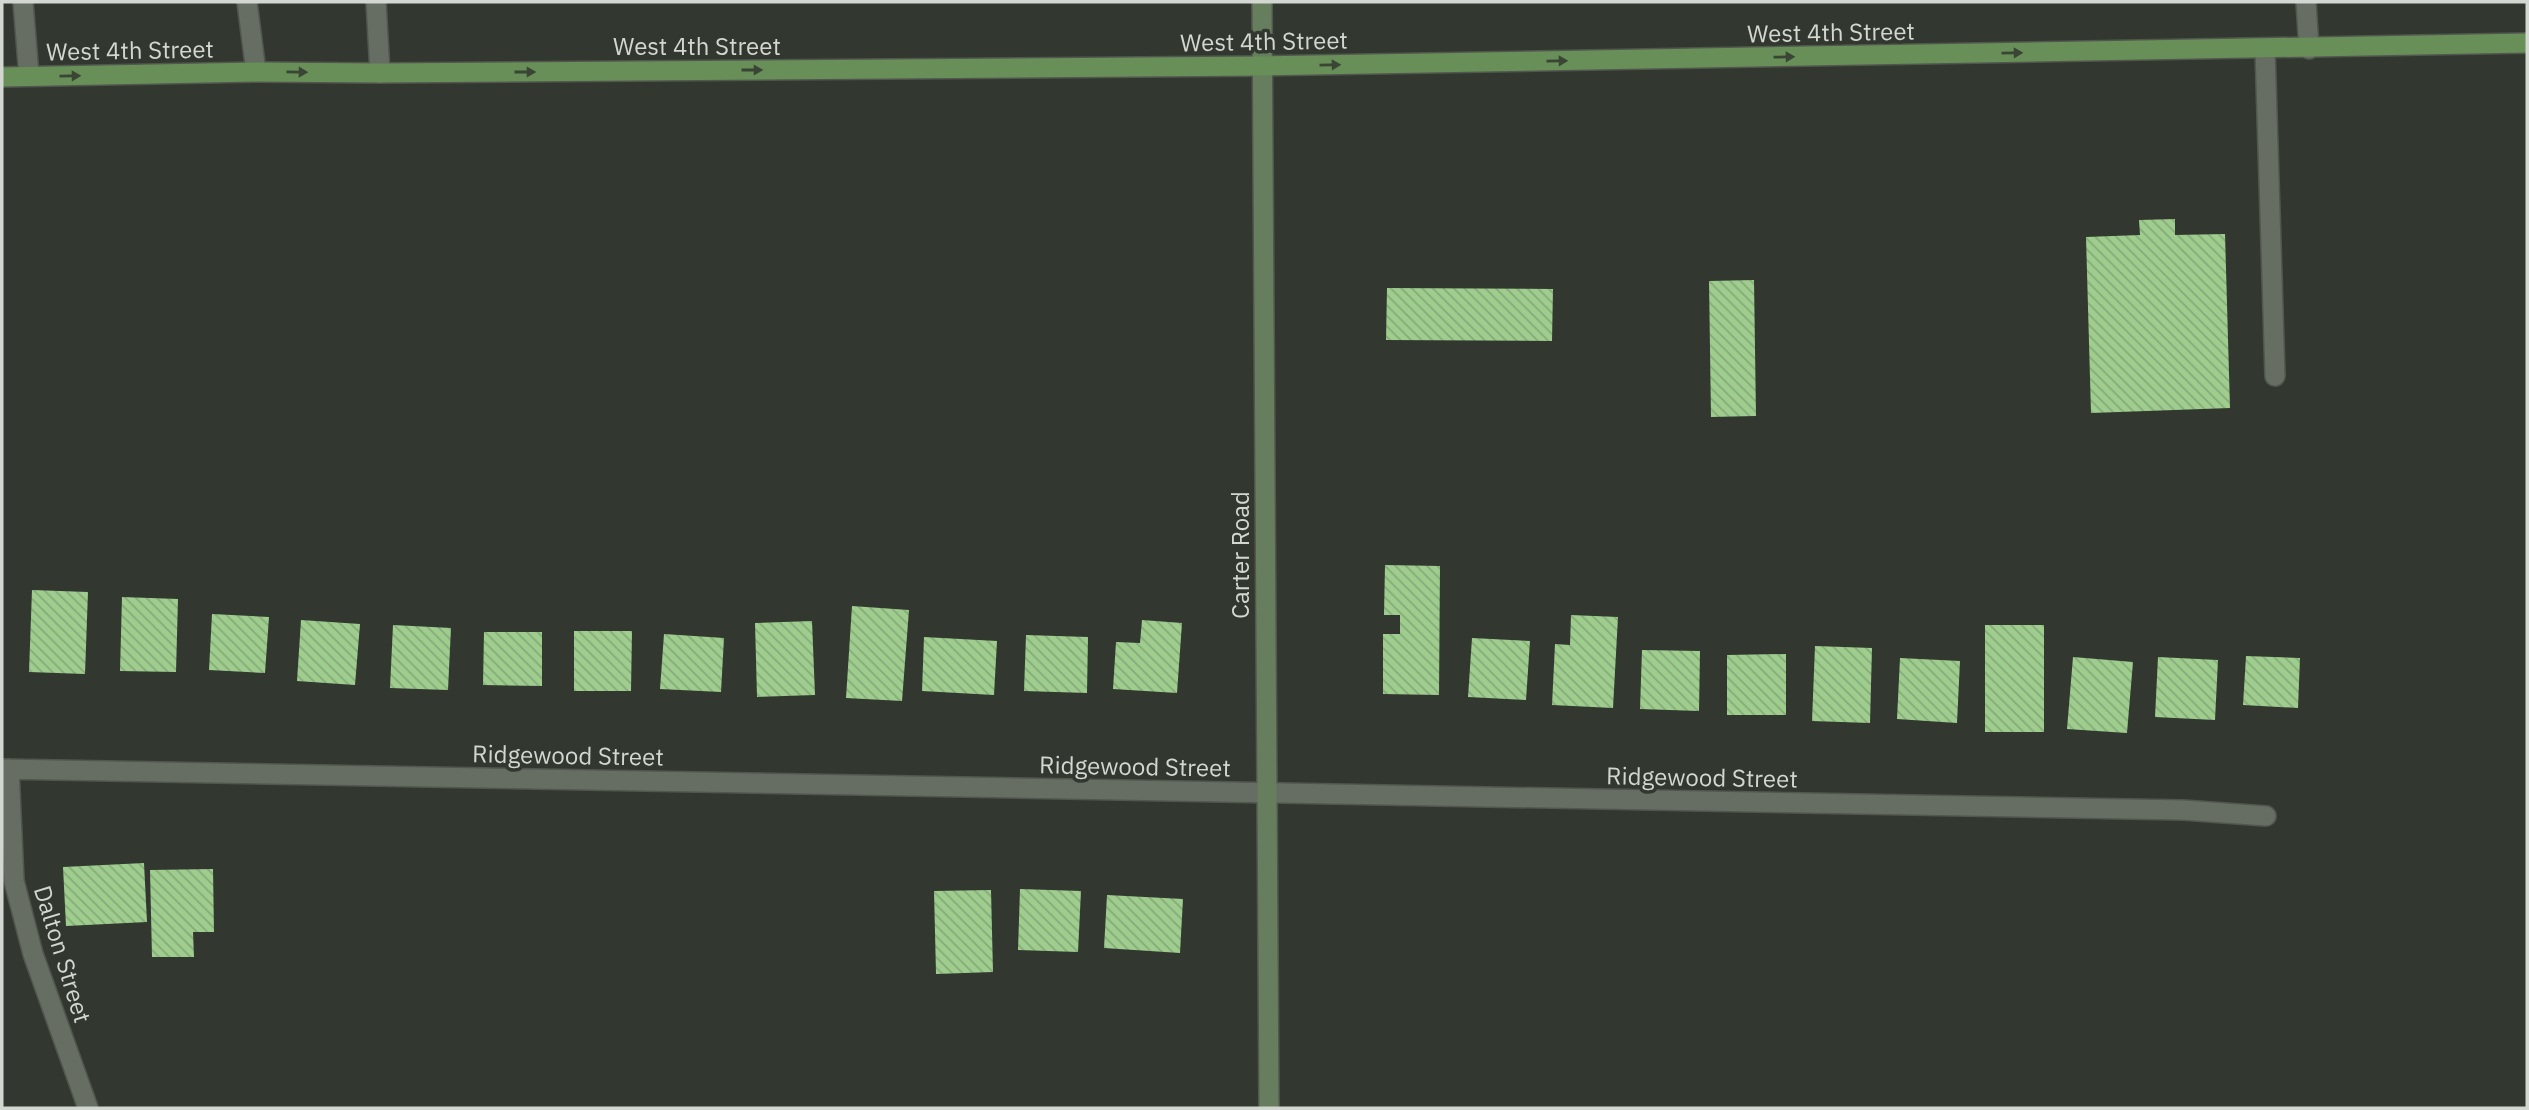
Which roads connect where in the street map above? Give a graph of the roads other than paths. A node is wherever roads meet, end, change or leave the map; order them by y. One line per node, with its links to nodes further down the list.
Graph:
1 (23, 2): 12 (street)
2 (247, 2): 10 (street)
3 (376, 2): 11 (street)
4 (1262, 2): 9 (main road, Carter Road)
5 (2306, 2): 8 (street)
6 (2527, 43): 8 (main road, West 4th Street)
7 (2265, 49): 8 (main road, West 4th Street); 9 (main road, West 4th Street, one-way to 7); 14 (street)
8 (2309, 49)
9 (1261, 66): 11 (main road, West 4th Street, one-way to 9); 16 (main road, Carter Road)
10 (256, 72): 11 (main road, West 4th Street, one-way to 11); 12 (main road, West 4th Street, one-way to 10)
11 (380, 73)
12 (29, 76): 13 (main road, West 4th Street)
13 (2, 77)
14 (2275, 376)
15 (5, 769): 16 (street, Ridgewood Street); 18 (street, Dalton Street)
16 (1267, 793): 17 (street, Ridgewood Street); 19 (main road, Carter Road)
17 (2266, 816)
18 (88, 1108)
19 (1269, 1108)

